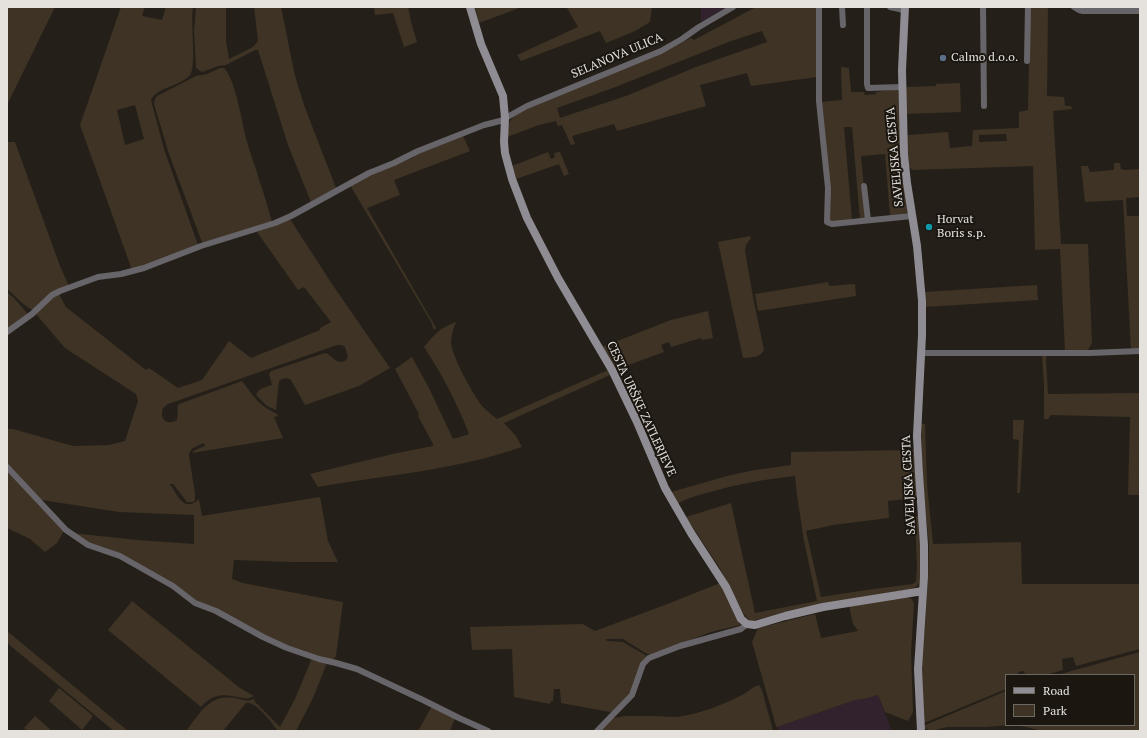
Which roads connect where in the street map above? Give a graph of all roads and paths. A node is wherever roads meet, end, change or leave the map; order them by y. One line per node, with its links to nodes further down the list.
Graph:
1 (470, 7): 17 (street, CESTA URŠKE ZATLERJEVE)
2 (733, 7): 17 (street, SELANOVA ULICA)
3 (819, 7): 20 (street)
4 (842, 7): 13 (street)
5 (890, 7): 10 (street)
6 (983, 7): 16 (street)
7 (1028, 7): 14 (street)
8 (1074, 7): 11 (street)
9 (867, 9): 15 (street)
10 (904, 9): 15 (street, SAVELJSKA CESTA)
11 (1117, 9): 12 (street)
12 (1140, 11)
13 (842, 25)
14 (1027, 61)
15 (902, 87): 19 (street, SAVELJSKA CESTA)
16 (984, 106)
17 (505, 118): 21 (street, SELANOVA ULICA); 26 (street, CESTA URŠKE ZATLERJEVE)
18 (864, 186): 20 (street)
19 (912, 216): 20 (street); 23 (street, SAVELJSKA CESTA)
20 (868, 220)
21 (7, 332)
22 (1140, 351): 23 (street)
23 (921, 353): 25 (street, SAVELJSKA CESTA)
24 (7, 467): 27 (street)
25 (923, 591): 26 (street); 29 (street, SAVELJSKA CESTA)
26 (747, 624): 28 (street)
27 (488, 731)
28 (597, 731)
29 (921, 731)

